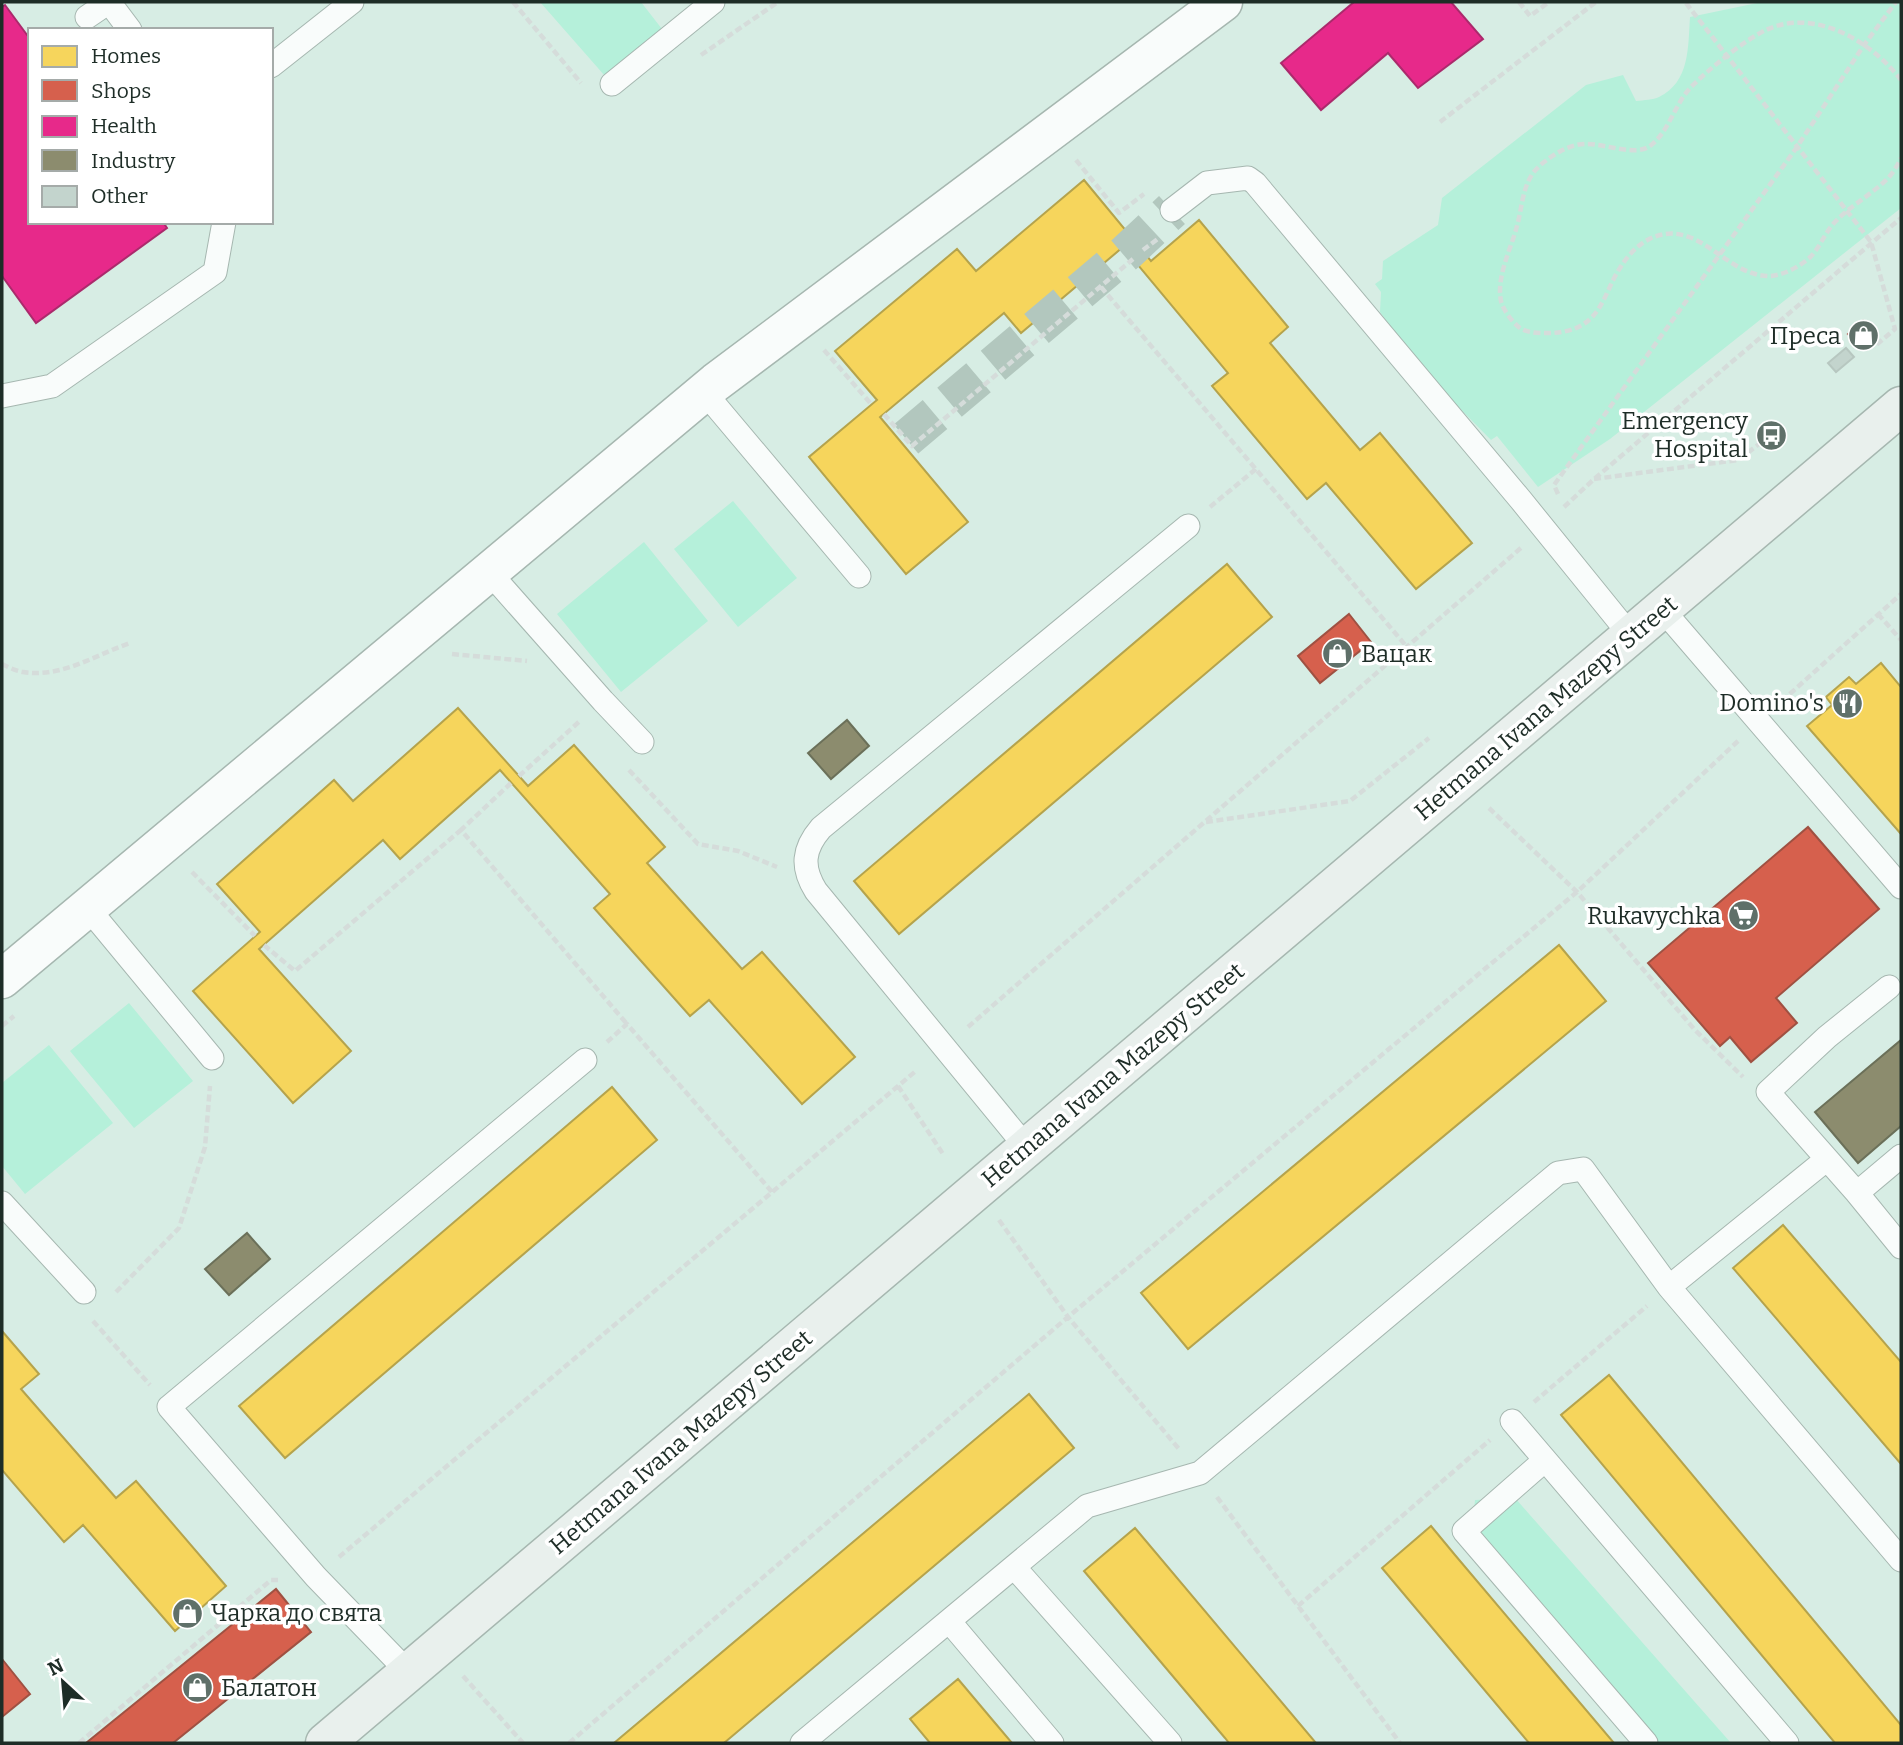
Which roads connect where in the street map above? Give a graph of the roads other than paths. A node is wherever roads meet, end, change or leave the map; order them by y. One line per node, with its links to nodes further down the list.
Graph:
1 (109, 2): 5 (lane); 6 (lane)
2 (352, 2): 7 (lane)
3 (713, 2): 8 (lane)
4 (1223, 2): 11 (street)
5 (87, 17)
6 (128, 28)
7 (273, 64)
8 (612, 84)
9 (1171, 210): 18 (lane)
10 (224, 224): 12 (lane)
11 (705, 393): 15 (street); 16 (lane)
12 (2, 396)
13 (1901, 406): 17 (main road, Hetmana Ivana Mazepy Street)
14 (1188, 526): 26 (lane)
15 (489, 572): 19 (lane); 21 (street)
16 (859, 576)
17 (1662, 609): 18 (main road, Hetmana Ivana Mazepy Street); 20 (lane)
18 (1630, 636): 26 (main road, Hetmana Ivana Mazepy Street)
19 (642, 742)
20 (1901, 887)
21 (88, 907): 22 (street); 24 (lane)
22 (2, 978)
23 (1889, 987): 28 (lane)
24 (212, 1058)
25 (584, 1060): 39 (lane)
26 (1027, 1149): 39 (main road, Hetmana Ivana Mazepy Street)
27 (1901, 1156): 29 (lane)
28 (1828, 1159): 29 (lane); 32 (lane)
29 (1857, 1193): 31 (lane)
30 (2, 1203): 33 (lane)
31 (1901, 1247)
32 (1669, 1287): 36 (lane); 37 (lane)
33 (84, 1292)
34 (1512, 1421): 35 (lane)
35 (1545, 1460): 44 (lane); 45 (lane)
36 (1901, 1560)
37 (1014, 1567): 38 (lane); 43 (lane)
38 (948, 1621): 41 (lane); 42 (lane)
39 (408, 1672): 40 (main road, Hetmana Ivana Mazepy Street)
40 (324, 1743)
41 (802, 1743)
42 (1052, 1743)
43 (1170, 1743)
44 (1646, 1743)
45 (1787, 1743)

